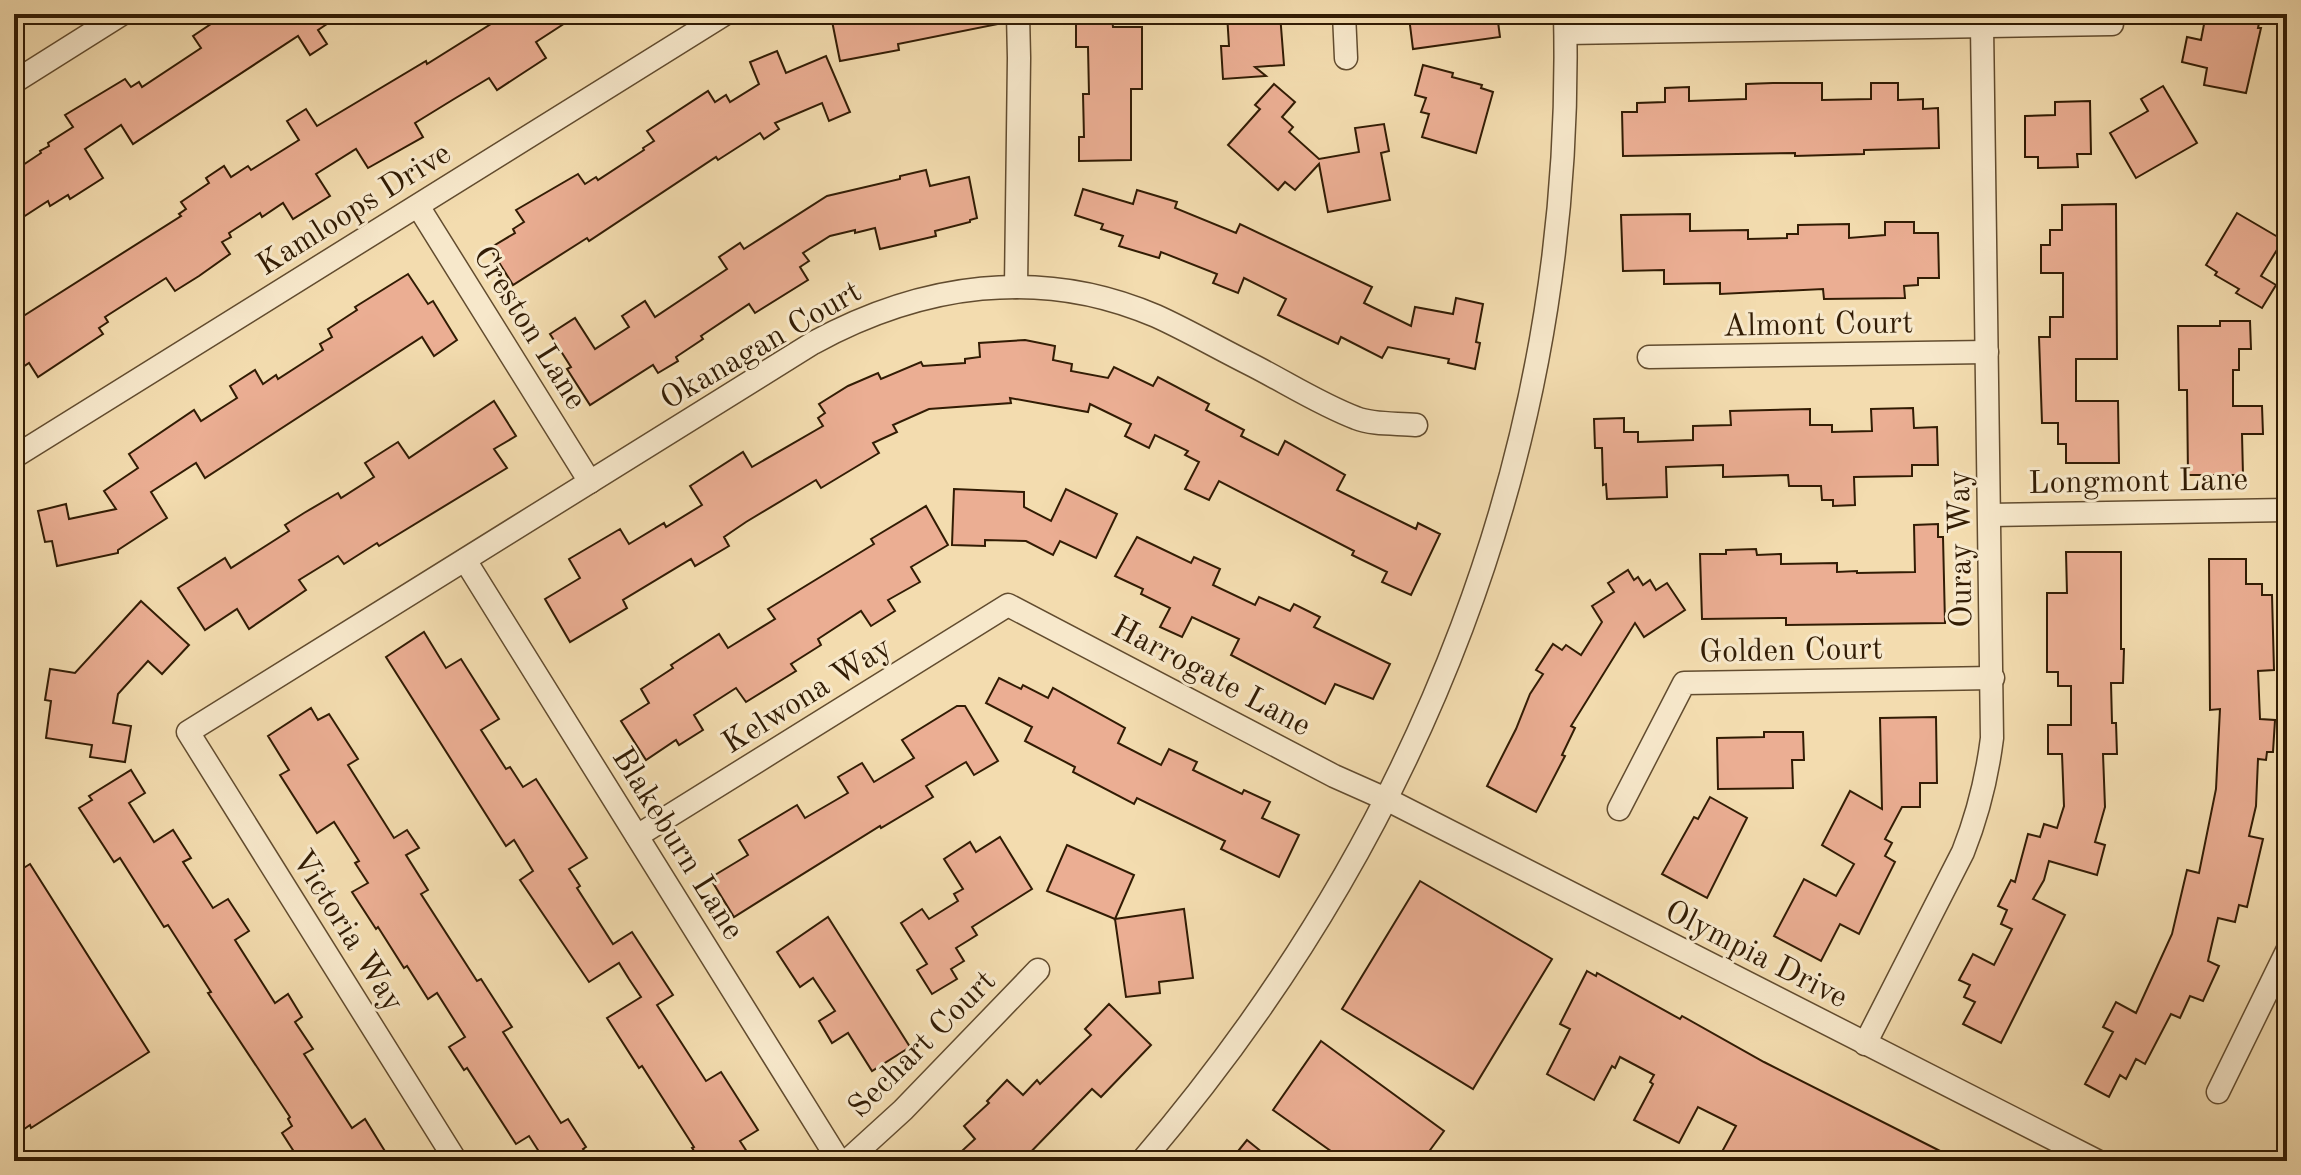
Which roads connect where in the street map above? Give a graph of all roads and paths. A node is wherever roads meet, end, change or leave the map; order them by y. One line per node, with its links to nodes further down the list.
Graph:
1 (122, 14): 10 (street)
2 (725, 14): 11 (street, Kamloops Drive)
3 (1018, 14): 12 (street)
4 (1344, 14): 9 (street)
5 (1780, 22): 6 (street); 8 (street)
6 (1565, 24): 24 (street)
7 (2112, 24): 8 (street)
8 (1982, 26): 13 (street, Ouray Way)
9 (1346, 58)
10 (14, 82)
11 (418, 206): 16 (street, Kamloops Drive); 17 (street, Creston Lane)
12 (1016, 287): 15 (street, Okanagan Court); 17 (street, Okanagan Court)
13 (1987, 352): 14 (street, Almont Court); 19 (street, Ouray Way)
14 (1649, 357)
15 (1416, 425)
16 (14, 457)
17 (590, 482): 20 (street, Okanagan Court)
18 (2287, 510): 19 (street, Longmont Lane)
19 (1990, 515): 22 (street, Ouray Way)
20 (465, 560): 23 (street, Okanagan Court); 26 (street, Blakeburn Lane)
21 (1008, 605): 24 (street, Harrogate Lane); 26 (street, Kelwona Way)
22 (1993, 678): 25 (street, Golden Court); 29 (street, Ouray Way)
23 (188, 732): 31 (street, Victoria Way)
24 (1388, 800): 29 (street, Olympia Drive); 34 (street)
25 (1619, 809)
26 (637, 836): 32 (street, Blakeburn Lane)
27 (2287, 951): 30 (street)
28 (1038, 970): 33 (street, Sechart Court)
29 (1865, 1044): 35 (street, Olympia Drive)
30 (2218, 1092)
31 (456, 1161)
32 (839, 1161)
33 (847, 1161)
34 (1142, 1161)
35 (2097, 1161)

